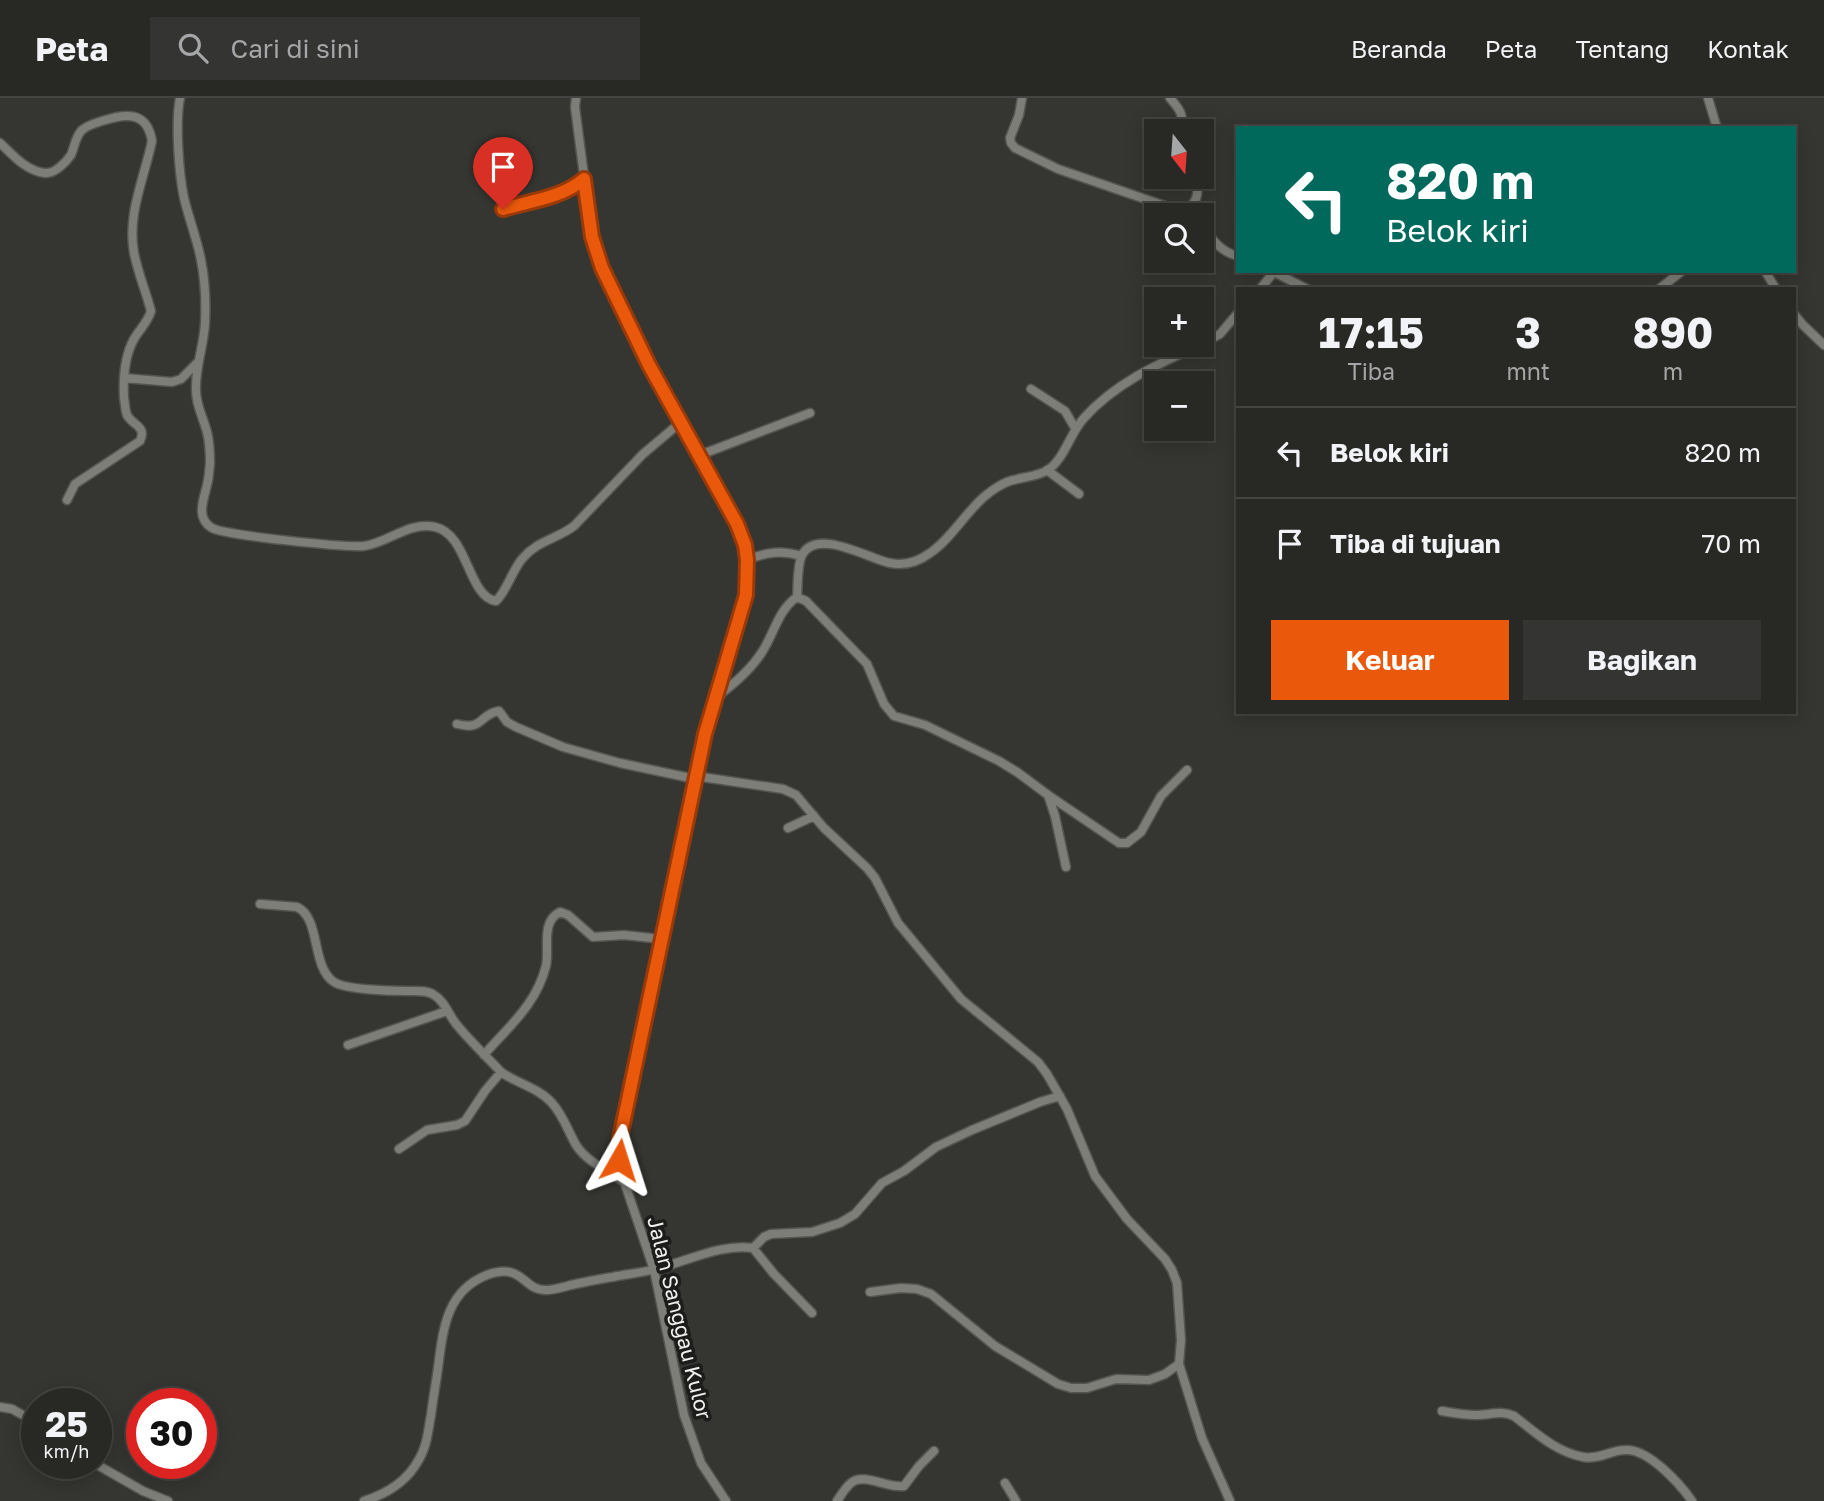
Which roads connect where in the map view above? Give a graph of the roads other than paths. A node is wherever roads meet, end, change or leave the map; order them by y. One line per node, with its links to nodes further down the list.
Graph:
1 (180, 98): 25 (street)
2 (576, 98): 9 (street, Jalan Sanggau Kulor)
3 (1022, 98): 10 (street)
4 (1170, 98): 6 (street)
5 (1708, 98): 7 (street)
6 (1183, 119)
7 (1716, 126)
8 (0, 143): 26 (street)
9 (584, 179): 11 (street); 29 (street, Jalan Sanggau Kulor)
10 (1157, 203)
11 (503, 209)
12 (1214, 240): 13 (street)
13 (1236, 256)
14 (1273, 273): 17 (street)
15 (1276, 273): 18 (street)
16 (1679, 273): 19 (street)
17 (1261, 287)
18 (1303, 287)
19 (1662, 287)
20 (1236, 315): 22 (street)
21 (1796, 316): 23 (street)
22 (1214, 337)
23 (1824, 345)
24 (1176, 357): 30 (street)
25 (200, 361): 26 (street); 29 (street)
26 (133, 379): 34 (street)
27 (1031, 389): 30 (street)
28 (810, 413): 31 (street)
29 (681, 422): 31 (street, Jalan Sanggau Kulor)
30 (1075, 428): 32 (street)
31 (700, 455): 36 (street, Jalan Sanggau Kulor)
32 (1047, 470): 33 (street); 35 (street)
33 (1079, 494)
34 (67, 500)
35 (801, 556): 36 (street); 37 (street)
36 (747, 560): 38 (street, Jalan Sanggau Kulor)
37 (797, 597): 38 (street); 42 (street)
38 (715, 698): 41 (street, Jalan Sanggau Kulor)
39 (457, 724): 41 (street)
40 (1186, 770): 42 (street)
41 (695, 778): 43 (street); 47 (street, Jalan Sanggau Kulor)
42 (1048, 795): 45 (street)
43 (814, 816): 44 (street); 52 (street)
44 (788, 828)
45 (1066, 867)
46 (260, 904): 48 (street)
47 (661, 939): 50 (street); 54 (street, Jalan Sanggau Kulor)
48 (447, 1010): 49 (street); 50 (street)
49 (348, 1045)
50 (485, 1055): 51 (street)
51 (501, 1072): 53 (street); 54 (street)
52 (1060, 1096): 55 (street); 59 (street)
53 (399, 1149)
54 (625, 1182): 56 (street, Jalan Sanggau Kulor)
55 (753, 1248): 56 (street); 58 (street)
56 (654, 1270): 67 (street); 68 (street, Jalan Sanggau Kulor)
57 (870, 1292): 59 (street)
58 (812, 1313)
59 (1179, 1364): 71 (street)
60 (0, 1407): 62 (street)
61 (1442, 1411): 72 (street)
62 (21, 1414)
63 (934, 1451): 69 (street)
64 (112, 1473): 66 (street)
65 (1005, 1483): 70 (street)
66 (168, 1501)
67 (364, 1501)
68 (726, 1501)
69 (836, 1501)
70 (1016, 1501)
71 (1230, 1501)
72 (1692, 1501)

